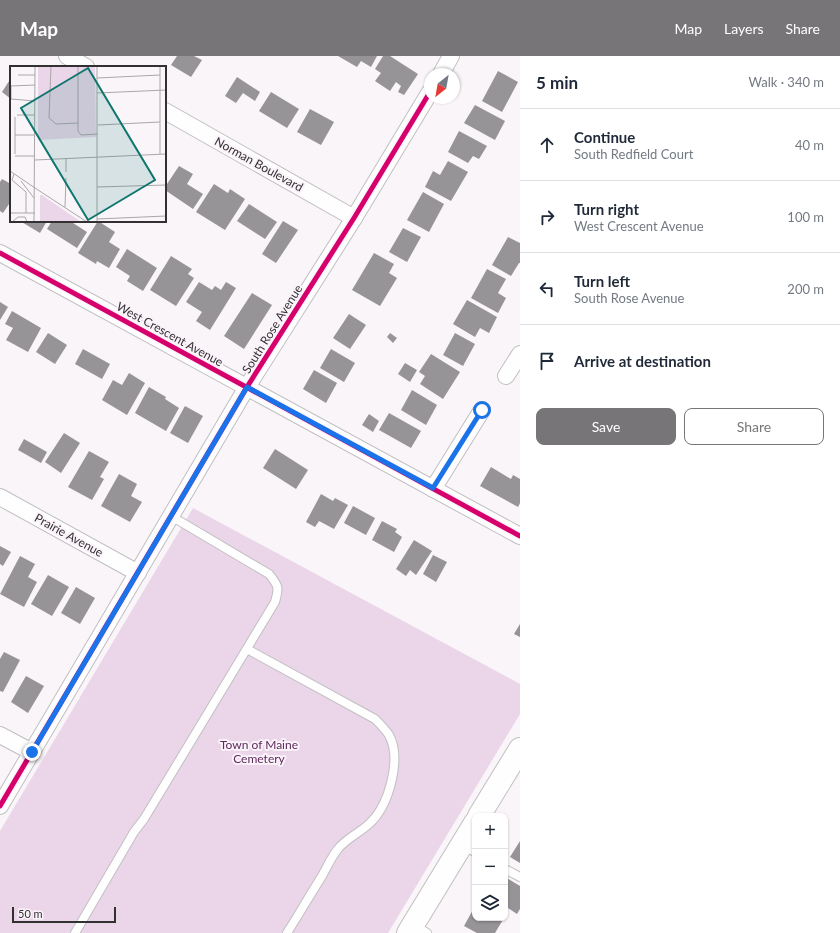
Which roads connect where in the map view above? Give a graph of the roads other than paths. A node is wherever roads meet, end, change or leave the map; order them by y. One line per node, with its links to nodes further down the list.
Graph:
1 (67, 56): 3 (street)
2 (452, 56): 4 (street)
3 (84, 66)
4 (445, 68)
5 (424, 102): 7 (street, South Rose Avenue)
6 (166, 112): 7 (street, Norman Boulevard)
7 (354, 218): 11 (street, South Rose Avenue)
8 (0, 253): 11 (street, West Crescent Avenue)
9 (520, 354): 10 (street)
10 (506, 376)
11 (247, 387): 13 (street, West Crescent Avenue); 15 (street, South Rose Avenue)
12 (482, 410): 13 (street)
13 (433, 488): 16 (street, West Crescent Avenue)
14 (0, 497): 17 (street, Prairie Avenue)
15 (171, 516): 17 (street, South Rose Avenue); 18 (lane)
16 (520, 536)
17 (138, 572): 21 (street, South Rose Avenue)
18 (247, 649): 29 (lane); 30 (lane)
19 (0, 735): 21 (street)
20 (520, 749): 23 (main road)
21 (32, 752): 22 (street, South Rose Avenue)
22 (0, 806)
23 (481, 813)
24 (472, 834): 25 (main road)
25 (468, 849): 28 (main road)
26 (508, 871): 27 (lane)
27 (520, 877)
28 (416, 930)
29 (75, 933)
30 (287, 933)

